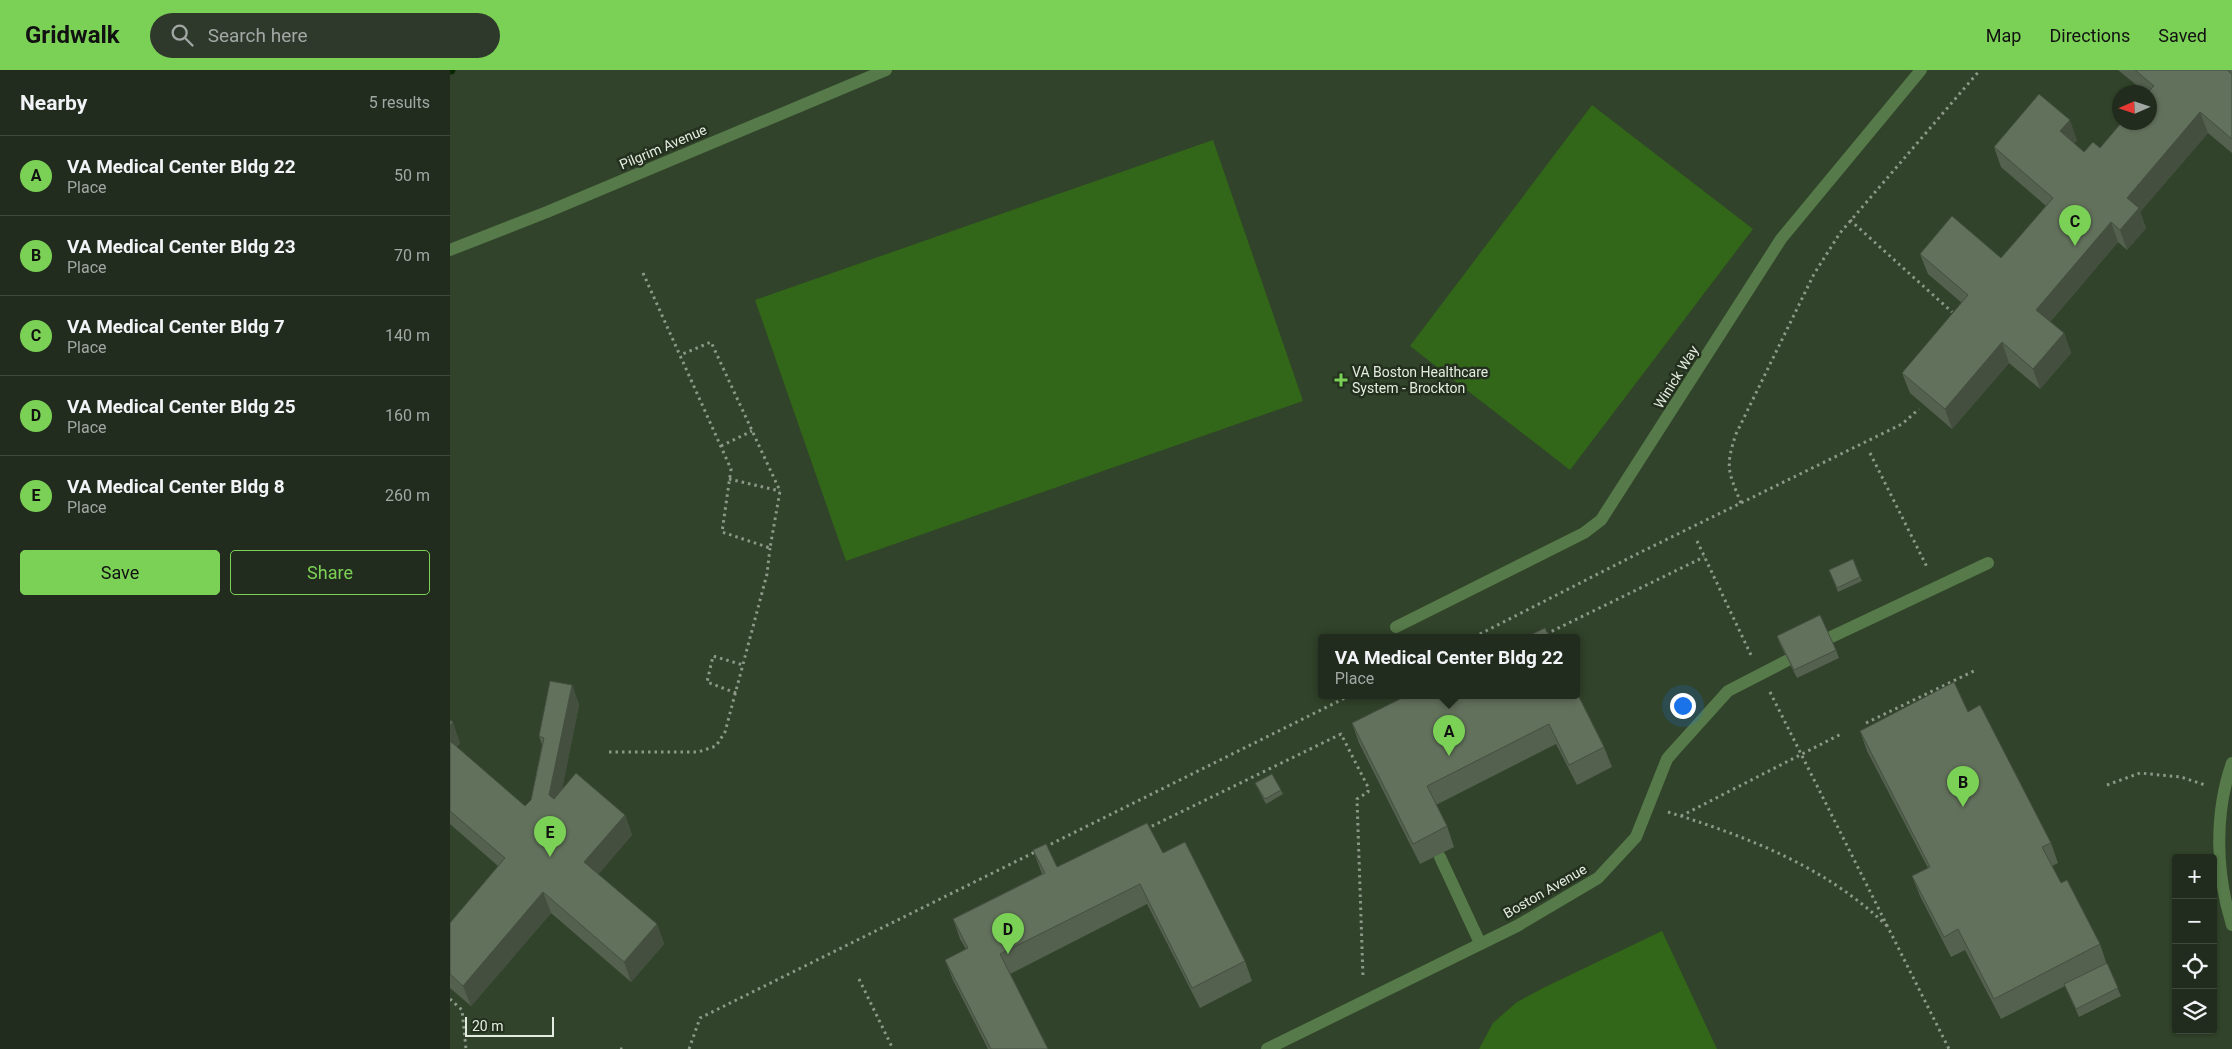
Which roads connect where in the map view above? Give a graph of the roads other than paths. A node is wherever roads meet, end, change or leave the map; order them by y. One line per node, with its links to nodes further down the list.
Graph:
1 (886, 70): 3 (lane, Pilgrim Avenue)
2 (1921, 70): 5 (lane, Winick Way)
3 (450, 250)
4 (1988, 562): 6 (lane)
5 (1396, 627)
6 (1829, 638)
7 (1788, 660): 11 (lane, Boston Avenue)
8 (2232, 763): 10 (lane)
9 (1440, 857): 11 (lane)
10 (2232, 925)
11 (1480, 943): 12 (lane, Boston Avenue)
12 (1266, 1049)

